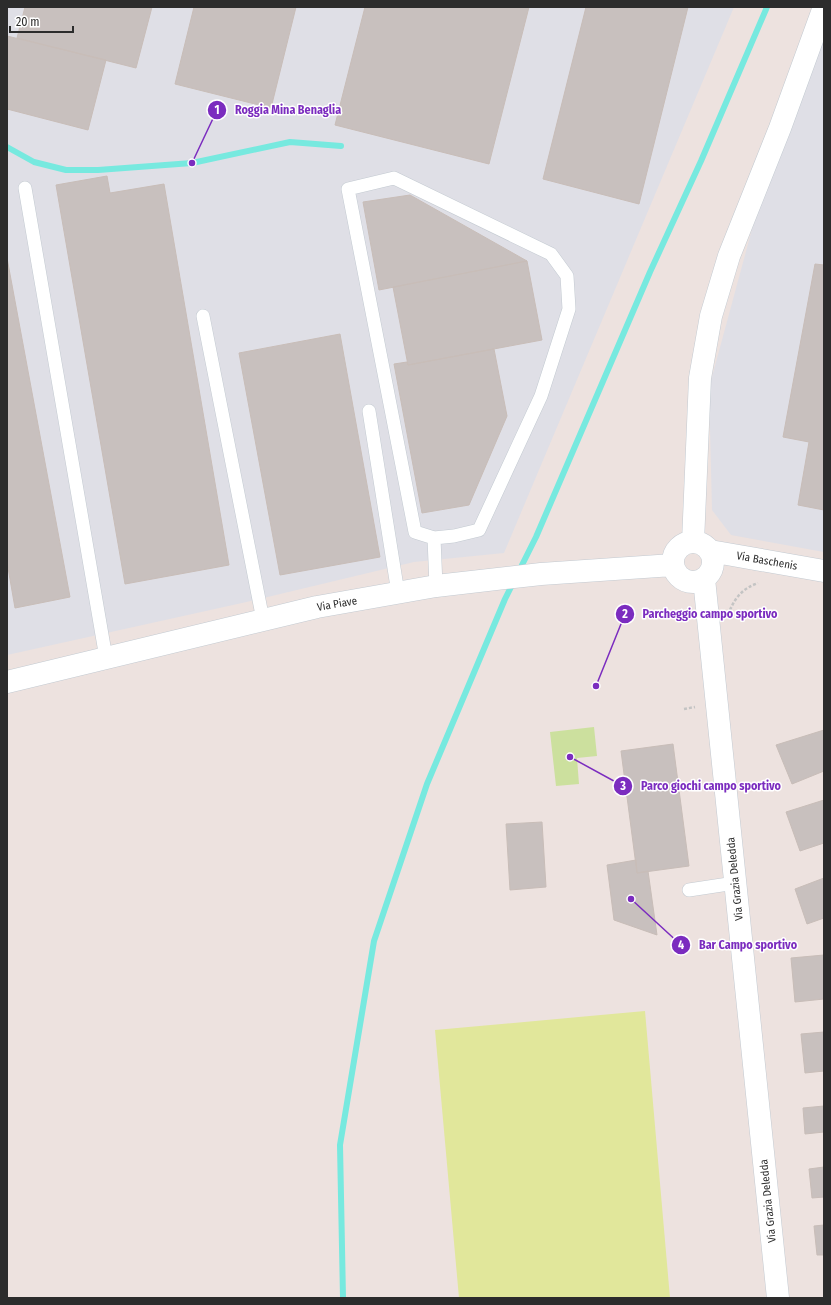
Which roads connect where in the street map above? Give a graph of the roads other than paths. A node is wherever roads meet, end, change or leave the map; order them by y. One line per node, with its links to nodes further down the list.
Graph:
1 (824, 7): 6 (street)
2 (26, 188): 13 (lane)
3 (203, 316): 12 (lane)
4 (368, 411): 11 (lane)
5 (434, 538): 5 (lane); 10 (lane)
6 (701, 547): 7 (street); 8 (street, Via Baschenis); 9 (street)
7 (673, 564): 9 (street); 10 (street, Via Piave)
8 (824, 571)
9 (704, 579): 15 (street, Via Grazia Deledda)
10 (436, 586): 11 (street, Via Piave)
11 (398, 593): 12 (street, Via Piave)
12 (263, 620): 13 (street, Via Piave)
13 (106, 658): 14 (street, Via Piave)
14 (7, 682)
15 (735, 883): 16 (lane); 17 (street, Via Grazia Deledda)
16 (689, 890)
17 (778, 1298)

